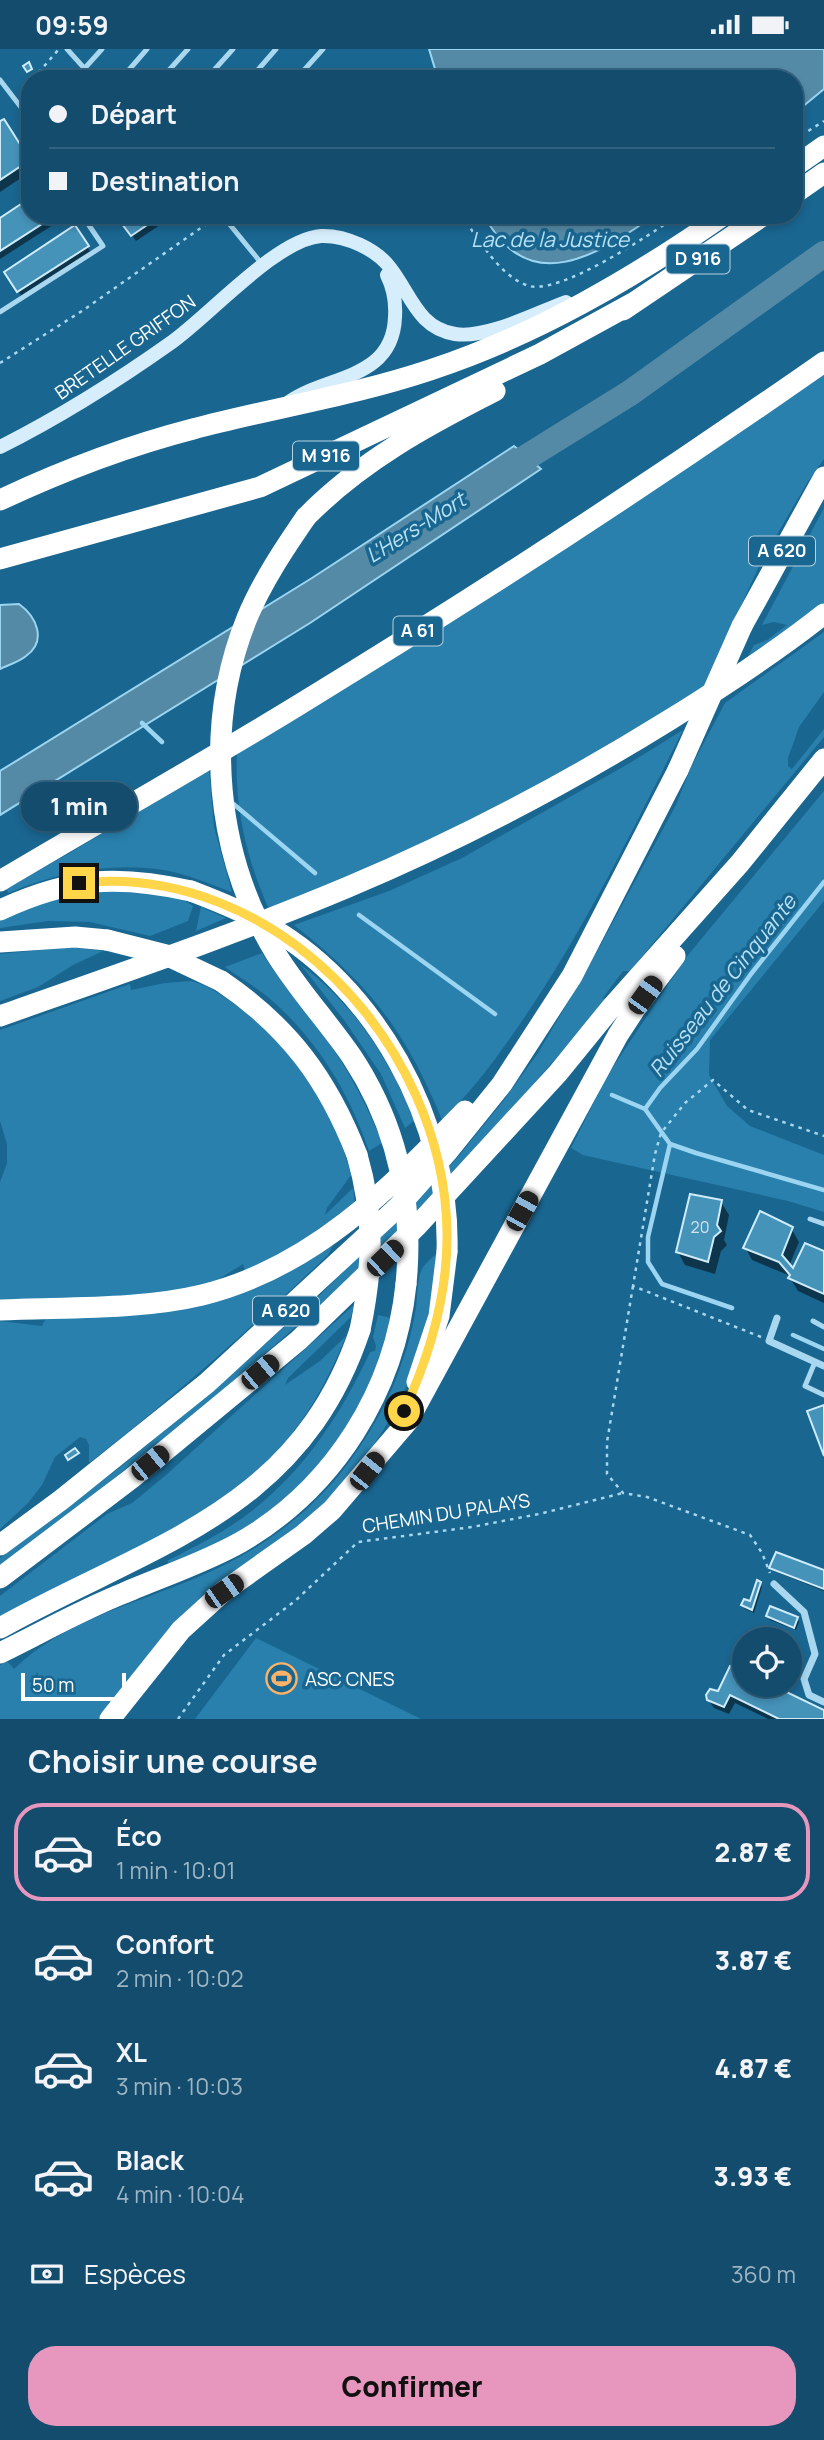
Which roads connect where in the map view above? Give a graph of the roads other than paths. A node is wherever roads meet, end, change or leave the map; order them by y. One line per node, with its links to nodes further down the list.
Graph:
1 (66, 49): 8 (lane)
2 (102, 49): 8 (lane)
3 (147, 49): 9 (lane)
4 (188, 49): 10 (lane)
5 (233, 49): 11 (lane)
6 (276, 49): 12 (lane)
7 (323, 49): 13 (lane)
8 (85, 69)
9 (129, 70)
10 (170, 70)
11 (214, 70)
12 (258, 70)
13 (304, 70)
14 (0, 80): 15 (lane)
15 (21, 107)
16 (824, 146): 17 (highway)
17 (803, 161)
18 (824, 173): 19 (highway)
19 (803, 188)
20 (88, 224): 28 (lane)
21 (228, 224): 25 (lane)
22 (711, 224): 26 (highway, D 916)
23 (751, 224): 27 (highway, D 916)
24 (376, 255): 25 (main road, BRETELLE GRIFFON); 26 (main road, BRETELLE GRIFFON); 30 (main road)
25 (262, 265): 31 (main road, BRETELLE GRIFFON)
26 (614, 285): 30 (highway)
27 (633, 303): 34 (highway, M 916); 57 (highway, bridge)
28 (0, 312)
29 (824, 362): 38 (highway, A 61)
30 (279, 409): 33 (highway)
31 (0, 447)
32 (824, 477): 42 (highway, A 620, bridge)
33 (0, 500)
34 (0, 559)
35 (824, 614): 41 (highway)
36 (824, 759): 37 (highway, A 620)
37 (740, 863): 52 (highway); 54 (highway, A 620)
38 (0, 881)
39 (0, 910): 52 (highway, bridge)
40 (0, 942): 56 (highway, bridge)
41 (0, 1016)
42 (533, 1038): 45 (highway); 53 (highway, A 620)
43 (810, 1219): 44 (lane)
44 (824, 1224)
45 (0, 1310)
46 (777, 1318): 49 (street)
47 (813, 1321): 48 (lane)
48 (824, 1327)
49 (816, 1362): 50 (street); 51 (lane)
50 (824, 1366)
51 (824, 1395)
52 (383, 1450): 59 (highway)
53 (0, 1545)
54 (0, 1578)
55 (774, 1584): 58 (street)
56 (0, 1628)
57 (0, 1653)
58 (824, 1702)
59 (110, 1719)

